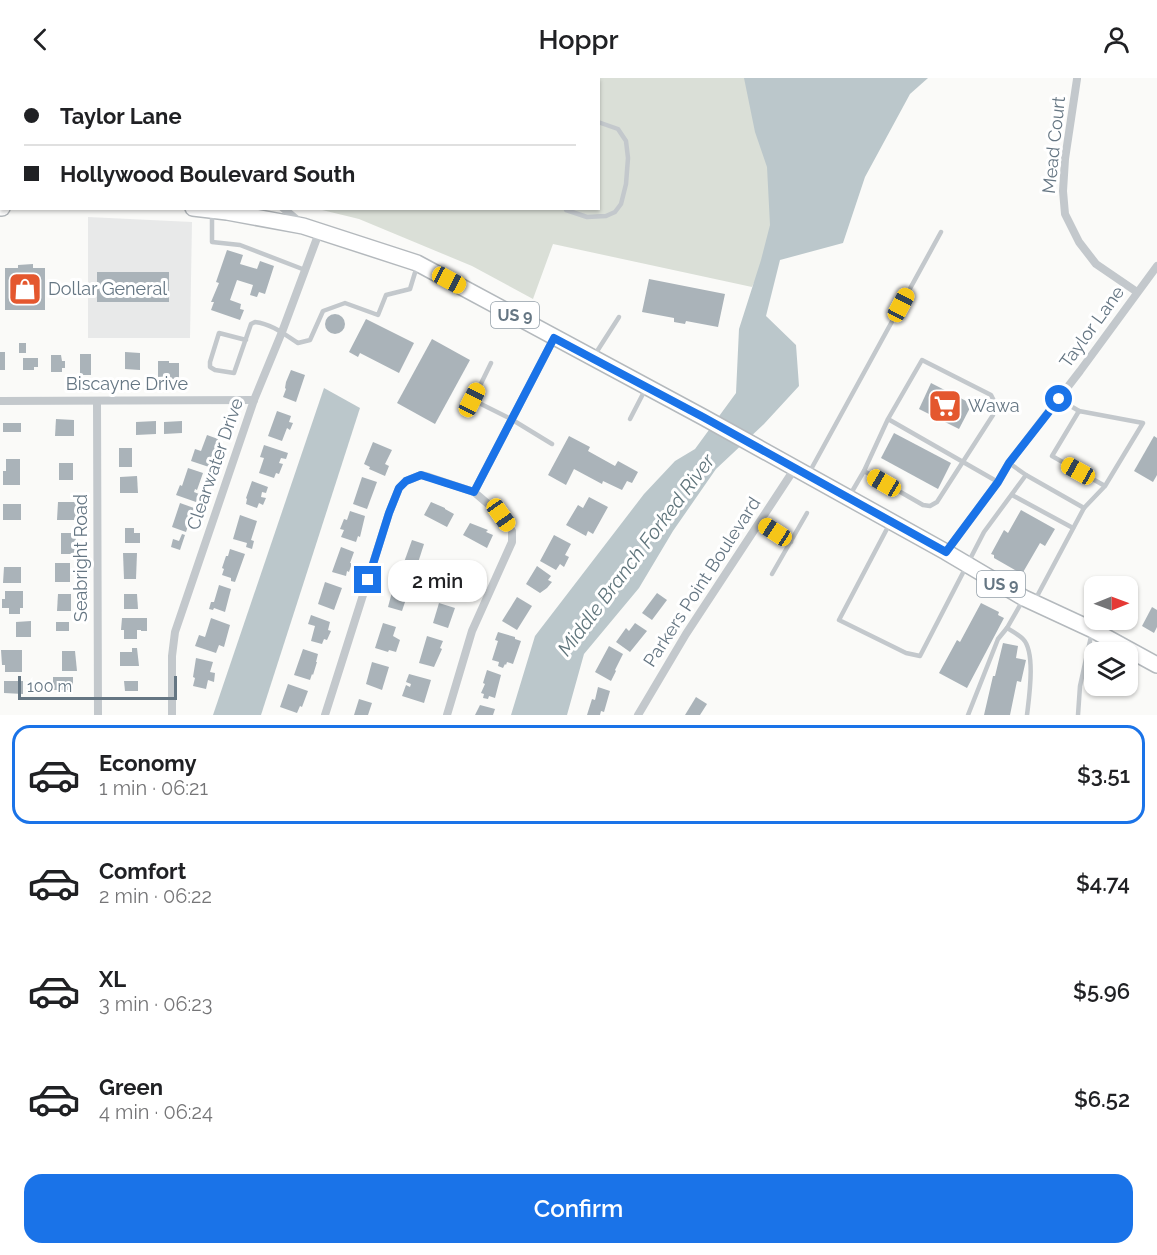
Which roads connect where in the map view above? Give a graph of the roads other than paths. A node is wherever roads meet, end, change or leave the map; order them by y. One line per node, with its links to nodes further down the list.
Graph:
1 (1077, 79): 12 (street, Mead Court)
2 (600, 123): 5 (lane)
3 (212, 210): 6 (highway, US 9); 11 (lane)
4 (285, 210): 6 (street)
5 (566, 210)
6 (303, 226): 7 (highway, US 9)
7 (320, 230): 9 (highway, US 9); 11 (street, Clearwater Drive)
8 (941, 232): 32 (lane)
9 (417, 263): 14 (lane); 15 (highway, US 9)
10 (1157, 266): 12 (street, Taylor Lane)
11 (305, 270): 14 (street, Clearwater Drive)
12 (1137, 292): 20 (street, Taylor Lane)
13 (619, 317): 17 (lane)
14 (282, 332): 16 (lane); 21 (street, Clearwater Drive)
15 (554, 338): 17 (highway, US 9); 25 (street)
16 (246, 340): 16 (lane)
17 (593, 359): 19 (highway, US 9)
18 (491, 363): 25 (lane)
19 (646, 388): 26 (lane); 32 (highway, US 9)
20 (1059, 399): 24 (lane); 30 (street, Taylor Lane)
21 (254, 400): 23 (street, Biscayne Drive); 54 (street, Clearwater Drive)
22 (0, 401): 23 (street, Biscayne Drive)
23 (97, 401): 53 (street, Seabright Road)
24 (1079, 411): 35 (lane); 35 (lane)
25 (511, 419): 28 (lane); 36 (street)
26 (630, 419)
27 (888, 419): 29 (lane); 29 (lane); 31 (lane)
28 (552, 444)
29 (963, 462): 31 (lane); 34 (lane)
30 (1009, 463): 33 (lane); 34 (street, Taylor Lane)
31 (864, 471): 38 (lane)
32 (801, 472): 38 (highway, US 9); 42 (street, Parkers Point Boulevard)
33 (1026, 476): 37 (lane); 39 (lane)
34 (998, 482): 45 (street, Taylor Lane)
35 (1105, 486): 39 (lane)
36 (474, 492): 55 (street); 56 (street)
37 (1012, 495): 43 (lane); 46 (lane)
38 (848, 497): 41 (highway, US 9)
39 (1084, 508): 43 (lane)
40 (807, 513): 44 (lane)
41 (890, 521): 45 (highway, US 9); 46 (lane)
42 (760, 522): 44 (lane); 57 (street, Parkers Point Boulevard)
43 (1073, 528): 48 (lane)
44 (790, 542): 47 (lane)
45 (946, 552): 46 (highway, US 9)
46 (967, 565): 48 (highway, US 9)
47 (772, 574)
48 (1029, 600): 49 (highway, US 9); 50 (lane)
49 (1084, 626)
50 (1007, 628): 58 (lane); 59 (lane)
51 (1092, 630): 52 (highway, US 9); 60 (lane)
52 (1157, 665)
53 (98, 715)
54 (172, 715)
55 (325, 715)
56 (447, 715)
57 (638, 715)
58 (968, 715)
59 (1027, 715)
60 (1078, 715)

